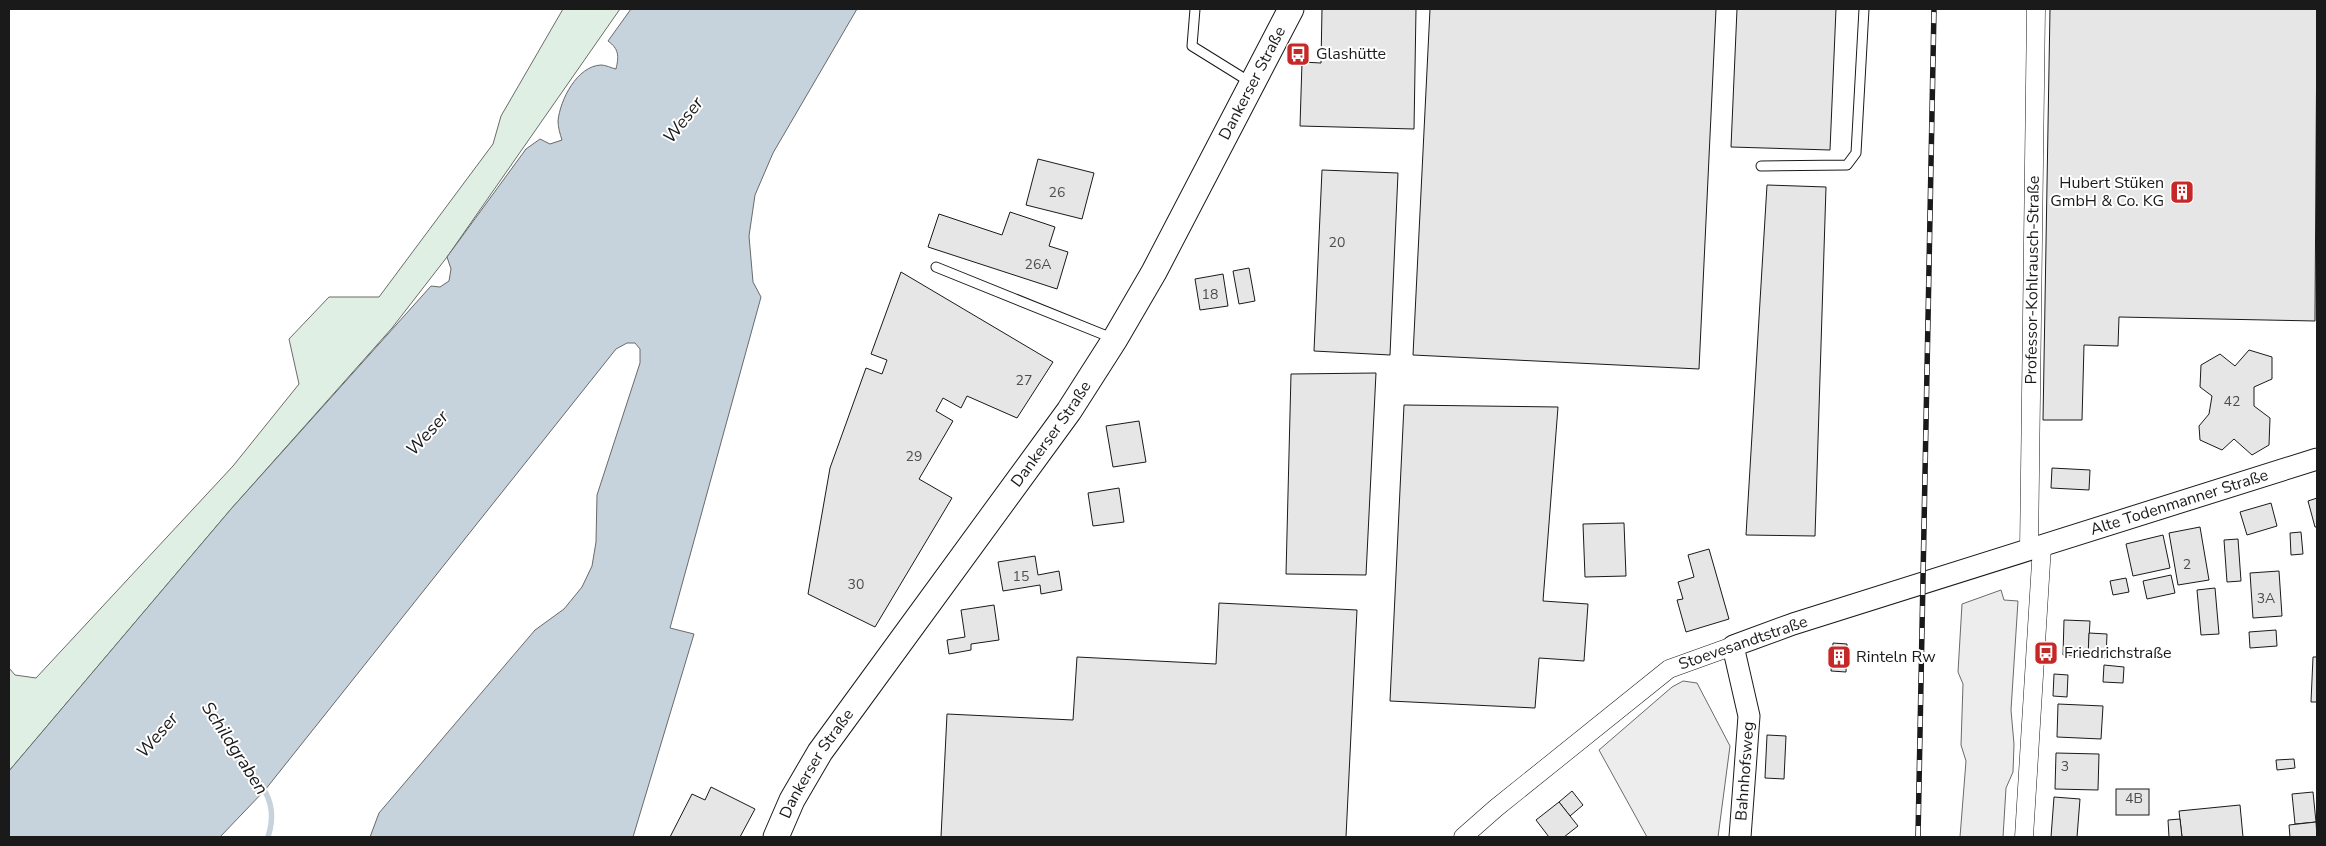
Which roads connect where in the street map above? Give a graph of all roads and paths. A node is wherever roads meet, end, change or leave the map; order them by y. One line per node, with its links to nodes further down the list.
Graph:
1 (1196, 9): 5 (lane)
2 (1291, 9): 5 (main road, Dankerser Straße)
3 (1864, 9): 6 (lane)
4 (2036, 9): 10 (street, Professor-Kohlrausch-Straße)
5 (1252, 83): 8 (main road, Dankerser Straße)
6 (1761, 166)
7 (936, 267): 8 (lane)
8 (1115, 339): 12 (main road, Dankerser Straße)
9 (2317, 459): 10 (street, Alte Todenmanner Straße)
10 (2036, 548): 11 (street, Stoevesandtstraße); 15 (street)
11 (1733, 646): 13 (street, Stoevesandtstraße); 14 (street, Bahnhofsweg)
12 (776, 837)
13 (1463, 837)
14 (1740, 837)
15 (2024, 837)

